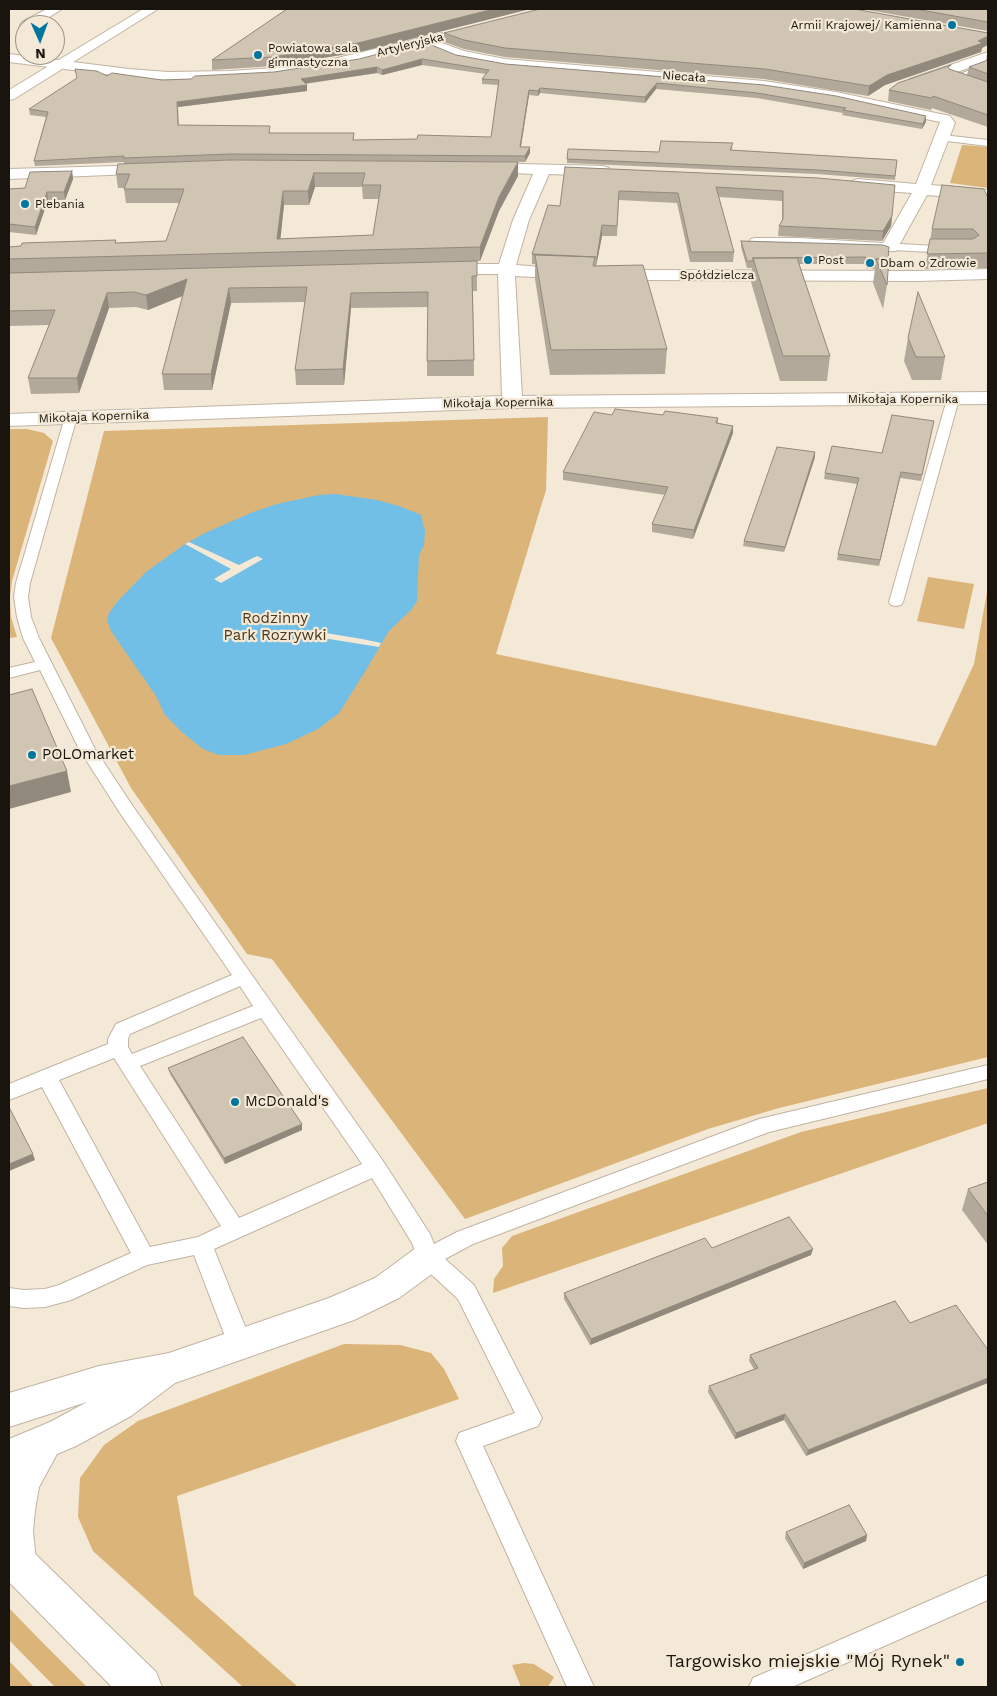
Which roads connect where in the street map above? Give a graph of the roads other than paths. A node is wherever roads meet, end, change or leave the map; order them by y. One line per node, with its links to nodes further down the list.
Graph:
1 (56, 9): 3 (street)
2 (152, 9): 6 (street)
3 (45, 15)
4 (459, 32): 5 (street, Artyleryjska)
5 (424, 41): 7 (street, Artyleryjska); 11 (street, Niecała)
6 (65, 62)
7 (60, 65): 10 (street)
8 (986, 65): 9 (lane); 11 (street)
9 (988, 90)
10 (9, 96)
11 (871, 103): 12 (street, Niecała)
12 (942, 138): 13 (lane); 20 (street)
13 (988, 143)
14 (466, 168): 16 (street)
15 (170, 169): 18 (street)
16 (543, 169): 17 (street); 25 (street)
17 (618, 171)
18 (9, 174)
19 (846, 183): 20 (street)
20 (922, 189): 21 (street); 23 (street)
21 (988, 195)
22 (755, 241): 23 (lane)
23 (890, 247): 24 (lane)
24 (961, 250)
25 (506, 269): 26 (street, Spółdzielcza); 27 (street, Spółdzielcza); 30 (street)
26 (426, 270)
27 (988, 274)
28 (953, 398): 29 (street, Mikołaja Kopernika); 30 (street, Mikołaja Kopernika); 33 (lane)
29 (988, 398)
30 (512, 402): 31 (street, Mikołaja Kopernika)
31 (71, 417): 32 (street, Mikołaja Kopernika); 34 (lane)
32 (9, 420)
33 (896, 602)
34 (43, 665): 35 (lane); 36 (lane)
35 (9, 673)
36 (242, 978): 37 (lane); 38 (lane)
37 (264, 1009): 38 (lane); 42 (lane)
38 (123, 1056): 40 (lane); 43 (lane)
39 (988, 1072): 46 (lane)
40 (47, 1077): 41 (lane); 45 (lane)
41 (9, 1092)
42 (376, 1168): 43 (lane); 46 (lane)
43 (235, 1230): 44 (lane)
44 (201, 1245): 45 (lane); 48 (lane)
45 (144, 1257): 47 (lane)
46 (428, 1258): 48 (street); 55 (lane)
47 (9, 1296)
48 (240, 1344): 49 (street)
49 (169, 1369): 50 (street); 51 (street)
50 (9, 1410)
51 (26, 1450): 52 (street)
52 (12, 1559): 54 (street)
53 (988, 1587): 56 (lane)
54 (141, 1687)
55 (581, 1687)
56 (762, 1687)

